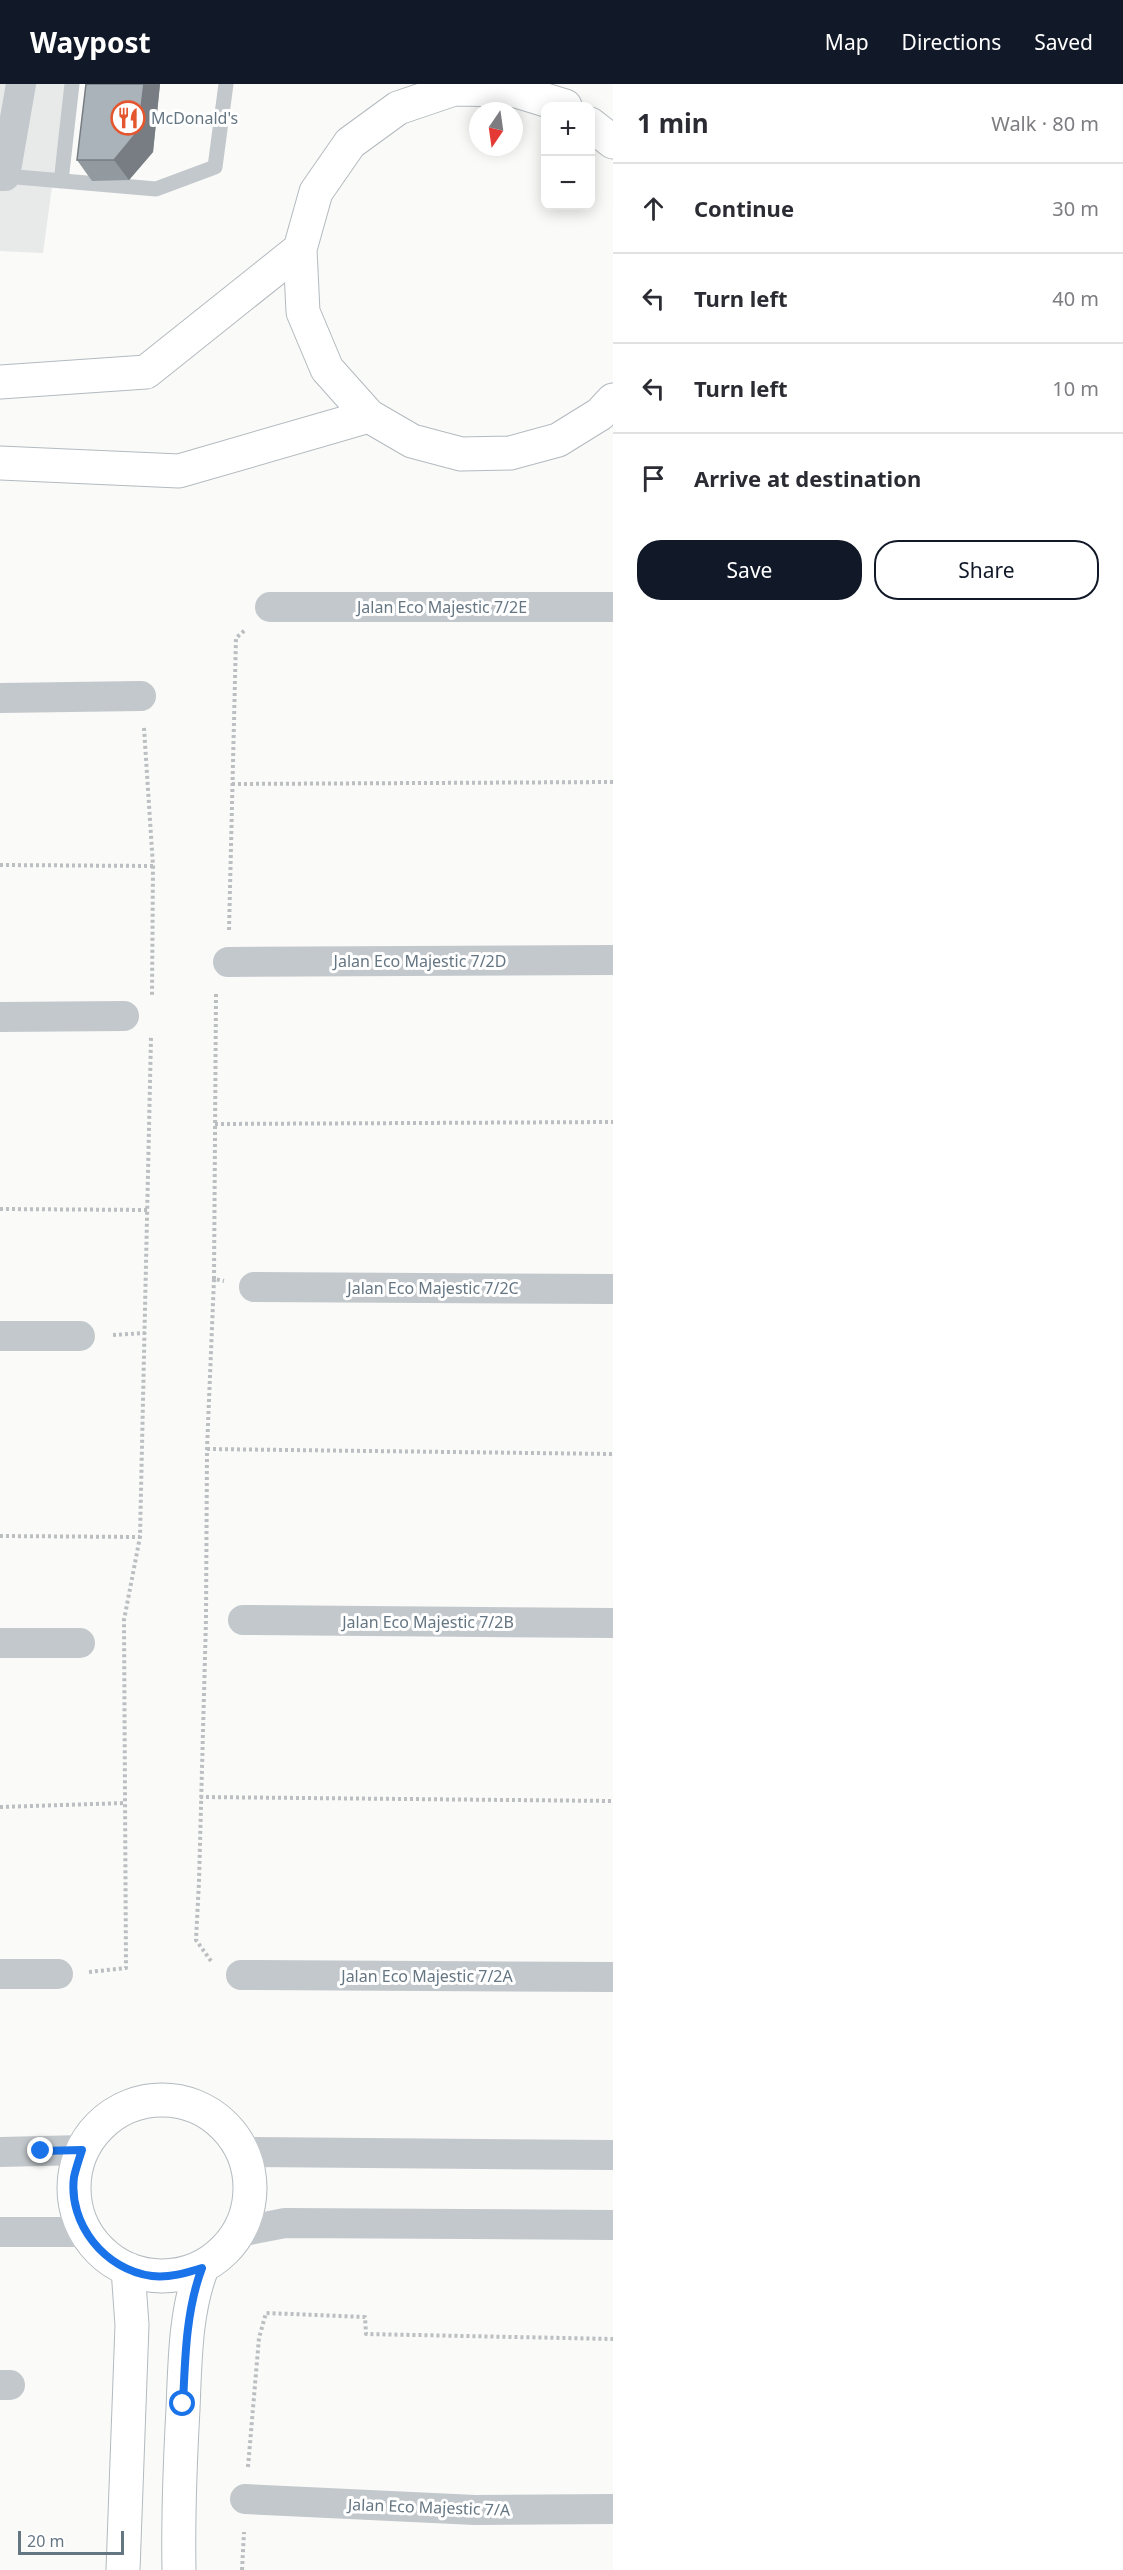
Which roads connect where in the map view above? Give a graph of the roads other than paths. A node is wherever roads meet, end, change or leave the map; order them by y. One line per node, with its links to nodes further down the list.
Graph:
1 (21, 84): 10 (street)
2 (72, 84): 11 (lane)
3 (226, 84): 11 (lane)
4 (555, 84): 7 (street)
5 (399, 96): 6 (street); 12 (street)
6 (553, 102)
7 (564, 102)
8 (595, 127): 9 (street)
9 (613, 142)
10 (2, 176): 11 (lane)
11 (61, 181)
12 (300, 249): 13 (street); 15 (street)
13 (0, 381)
14 (609, 409): 15 (street)
15 (369, 416): 16 (street)
16 (0, 463)
17 (270, 607): 18 (street, Jalan Eco Majestic 7/2E)
18 (613, 607)
19 (141, 696): 20 (street)
20 (0, 698)
21 (613, 960): 22 (street, Jalan Eco Majestic 7/2D)
22 (228, 962)
23 (124, 1016): 24 (street)
24 (0, 1017)
25 (254, 1287): 26 (street, Jalan Eco Majestic 7/2C)
26 (613, 1289)
27 (0, 1336): 28 (street)
28 (80, 1336)
29 (243, 1620): 30 (street, Jalan Eco Majestic 7/2B)
30 (613, 1623)
31 (0, 1643): 32 (street)
32 (80, 1643)
33 (0, 1974): 34 (street)
34 (58, 1974)
35 (241, 1975): 36 (street, Jalan Eco Majestic 7/2A)
36 (613, 1977)
37 (82, 2150): 38 (street); 39 (street); 43 (street)
38 (0, 2152)
39 (243, 2152): 40 (street); 44 (street)
40 (613, 2155)
41 (613, 2225): 44 (street)
42 (0, 2232): 43 (street)
43 (85, 2232): 46 (street)
44 (239, 2232): 45 (street)
45 (202, 2268): 46 (street); 50 (street)
46 (128, 2269): 49 (street)
47 (245, 2499): 48 (street, Jalan Eco Majestic 7/A)
48 (613, 2509)
49 (123, 2570)
50 (179, 2570)

